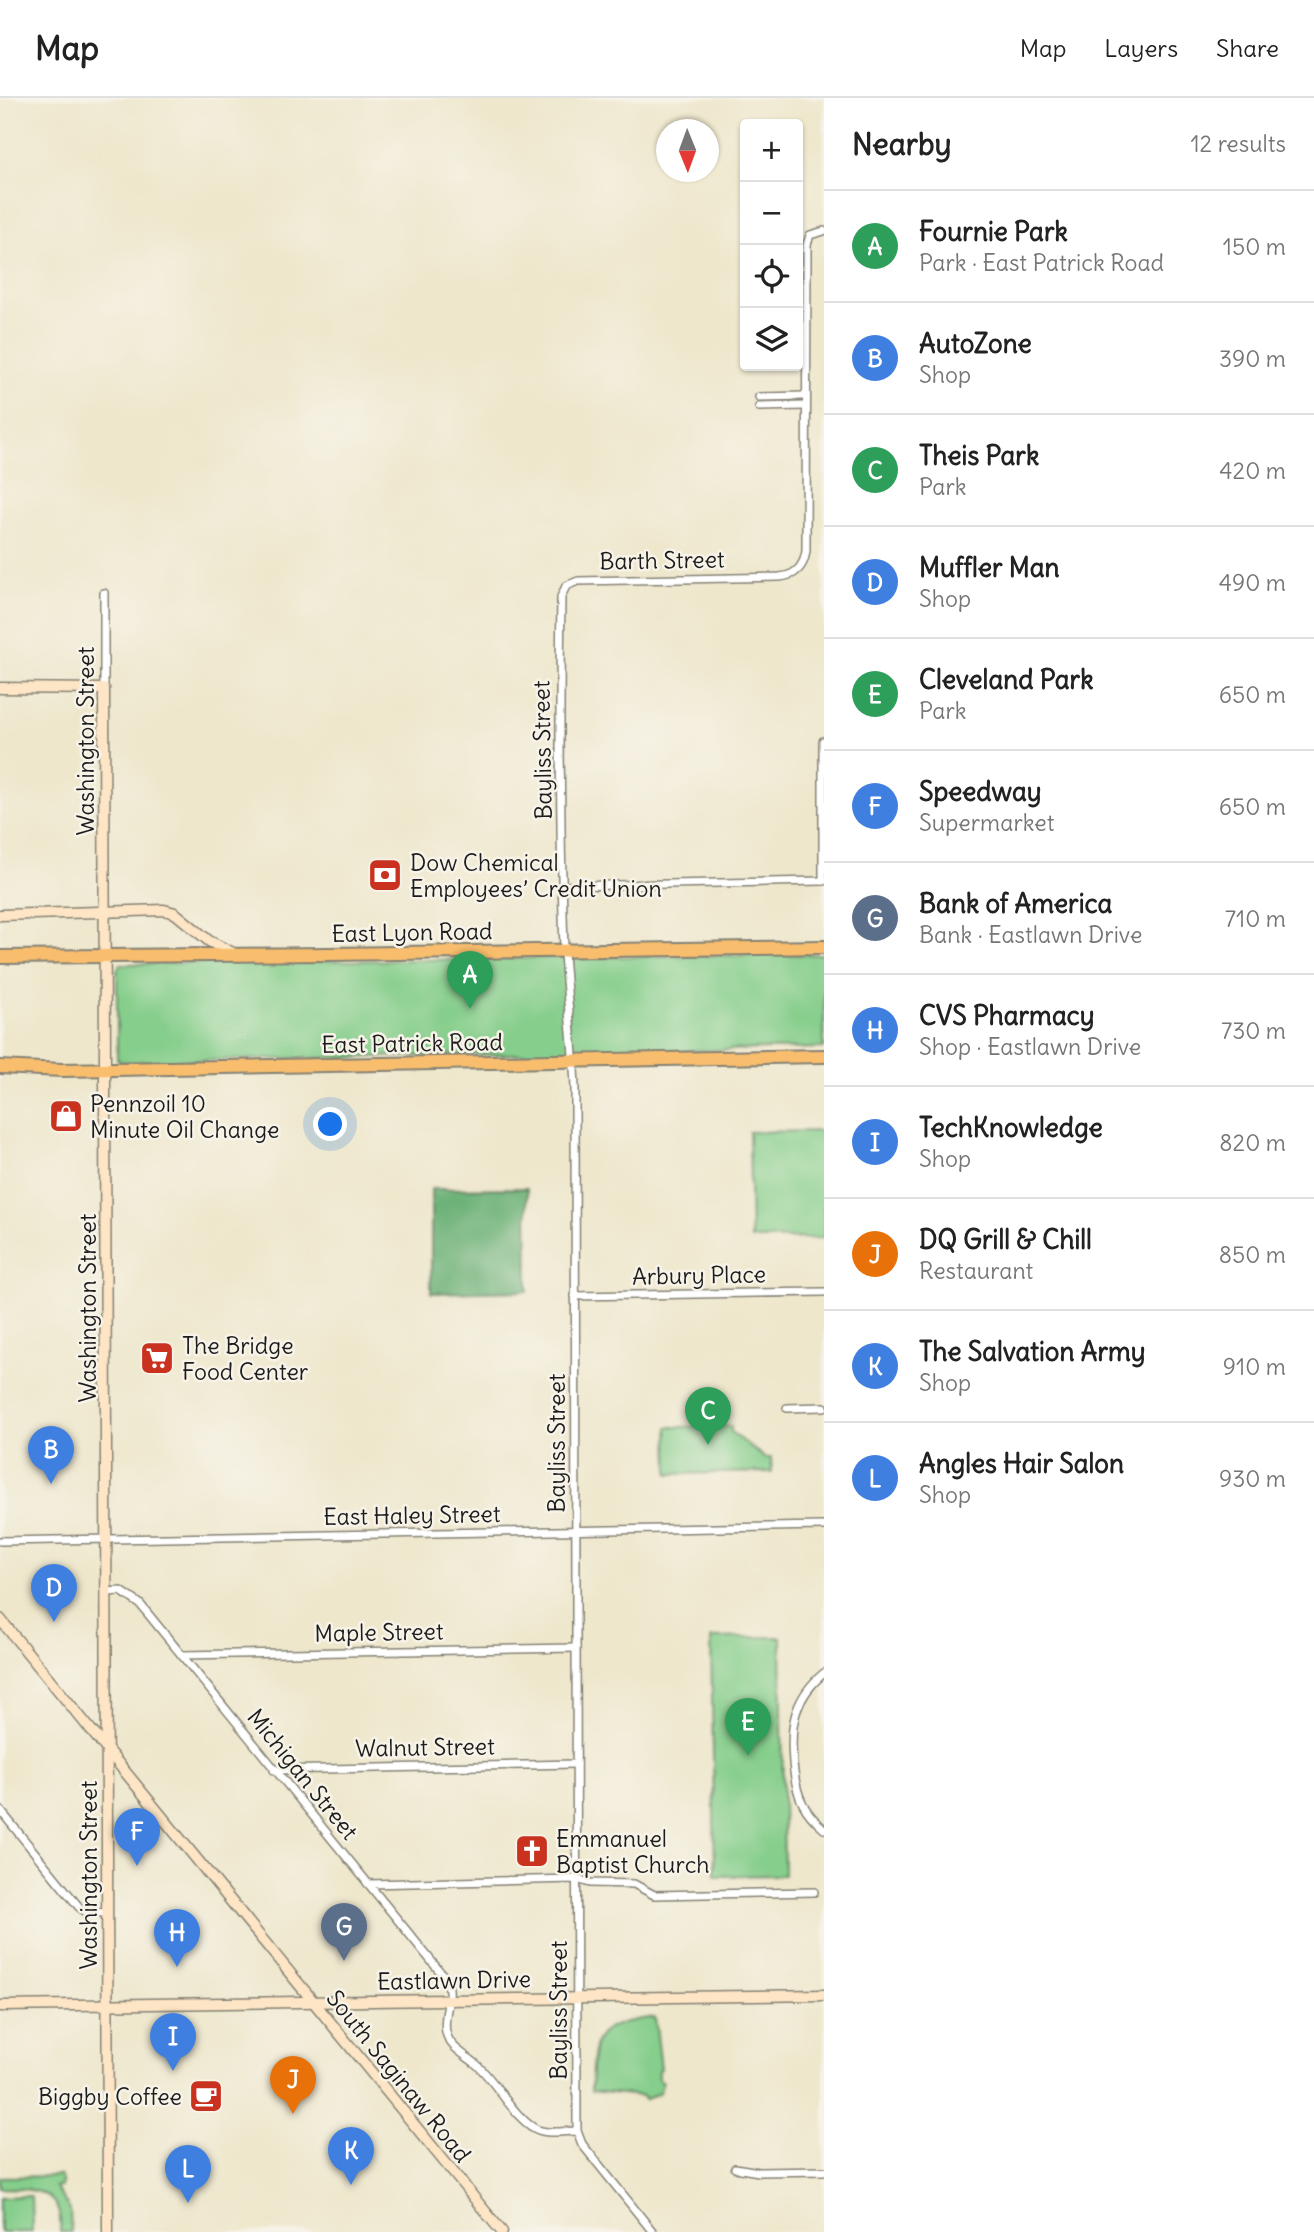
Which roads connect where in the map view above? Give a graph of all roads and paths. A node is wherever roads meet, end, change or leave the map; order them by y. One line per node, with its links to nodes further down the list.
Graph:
1 (824, 231): 2 (street)
2 (806, 396): 3 (street); 4 (street)
3 (759, 397)
4 (806, 406): 5 (street); 7 (street, Barth Street)
5 (759, 407)
6 (104, 593): 9 (street, Washington Street)
7 (560, 627): 12 (street, Bayliss Street)
8 (0, 688): 9 (street)
9 (104, 689): 13 (street, Washington Street)
10 (823, 741): 11 (street)
11 (824, 881): 12 (street)
12 (564, 886): 16 (street, Bayliss Street)
13 (104, 910): 14 (street); 17 (street, Washington Street); 18 (street)
14 (0, 915)
15 (824, 947): 16 (highway, East Lyon Road)
16 (564, 950): 18 (highway, East Lyon Road); 23 (street, Bayliss Street)
17 (105, 956): 18 (highway, East Lyon Road); 20 (highway, East Lyon Road); 25 (street, Washington Street)
18 (240, 956)
19 (0, 957): 20 (highway, East Lyon Road)
20 (17, 957): 21 (highway)
21 (0, 962)
22 (824, 1056): 23 (highway, East Patrick Road)
23 (575, 1062): 25 (highway, East Patrick Road); 29 (street, Bayliss Street)
24 (0, 1067): 26 (highway)
25 (105, 1069): 26 (highway, East Patrick Road); 34 (street, Washington Street)
26 (62, 1070): 27 (street, East Patrick Road)
27 (0, 1074)
28 (824, 1293): 29 (street, Arbury Place)
29 (575, 1296): 33 (street, Bayliss Street)
30 (824, 1407): 31 (street)
31 (787, 1408)
32 (824, 1526): 33 (street, East Haley Street)
33 (576, 1531): 34 (street, East Haley Street); 38 (street, Bayliss Street)
34 (106, 1540): 35 (street, East Haley Street); 36 (street, Washington Street)
35 (0, 1542)
36 (107, 1592): 39 (street, Michigan Street); 41 (street, Washington Street)
37 (0, 1619): 41 (street, South Saginaw Road)
38 (576, 1648): 39 (street, Maple Street); 42 (street, Bayliss Street)
39 (182, 1655): 43 (street, Michigan Street)
40 (824, 1673): 45 (street)
41 (107, 1752): 49 (street, Washington Street); 53 (street, South Saginaw Road)
42 (576, 1764): 43 (street, Walnut Street); 46 (street, Bayliss Street)
43 (274, 1770): 47 (street, Michigan Street)
44 (0, 1810): 49 (street)
45 (824, 1829)
46 (576, 1880): 47 (street); 48 (street); 51 (street, Bayliss Street)
47 (368, 1884): 52 (street, Michigan Street)
48 (814, 1892)
49 (107, 1913): 54 (street, Washington Street)
50 (824, 1995): 51 (street, Eastlawn Drive)
51 (577, 1998): 52 (street, Eastlawn Drive); 56 (street, Bayliss Street)
52 (449, 2000): 53 (street, Eastlawn Drive); 56 (street)
53 (313, 2001): 54 (street, Eastlawn Drive); 60 (street, South Saginaw Road)
54 (107, 2005): 55 (street, Eastlawn Drive); 59 (street, Washington Street)
55 (0, 2006)
56 (577, 2132): 61 (street)
57 (735, 2168): 58 (street)
58 (824, 2171)
59 (108, 2232)
60 (502, 2232)
61 (653, 2232)

